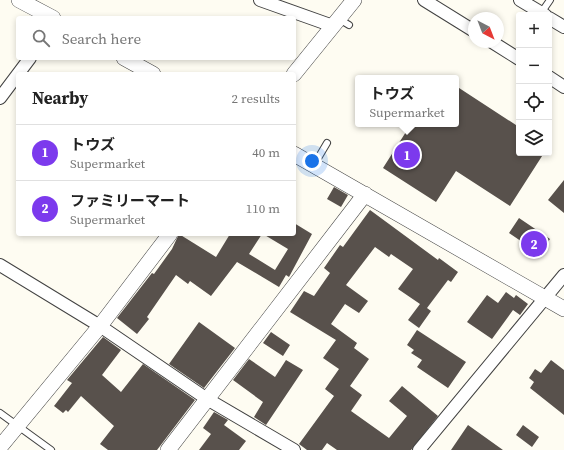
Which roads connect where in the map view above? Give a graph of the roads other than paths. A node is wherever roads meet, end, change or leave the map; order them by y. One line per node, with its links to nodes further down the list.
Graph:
1 (19, 0): 9 (street)
2 (260, 0): 11 (street)
3 (354, 0): 11 (street)
4 (424, 0): 12 (street)
5 (520, 0): 7 (street)
6 (550, 0): 8 (lane)
7 (540, 12)
8 (546, 12)
9 (49, 16)
10 (552, 19): 13 (street)
11 (340, 23): 20 (street)
12 (468, 27)
13 (564, 27)
14 (502, 48): 15 (street)
15 (516, 57)
16 (28, 60): 18 (street)
17 (128, 60): 19 (street)
18 (20, 72)
19 (149, 72)
20 (296, 72)
21 (16, 77): 24 (street)
22 (552, 79): 23 (street)
23 (564, 87)
24 (0, 98)
25 (327, 143): 27 (lane)
26 (296, 155): 27 (street)
27 (314, 165): 28 (street)
28 (365, 194): 32 (street); 35 (street)
29 (168, 236): 34 (street)
30 (0, 265): 34 (street)
31 (564, 275): 32 (street)
32 (545, 298): 33 (street); 42 (street)
33 (564, 309)
34 (100, 326): 35 (street); 37 (street)
35 (207, 399): 40 (street); 41 (street)
36 (0, 413): 37 (lane)
37 (18, 425): 38 (street); 39 (lane)
38 (0, 447)
39 (51, 450)
40 (168, 450)
41 (294, 450)
42 (419, 450)

